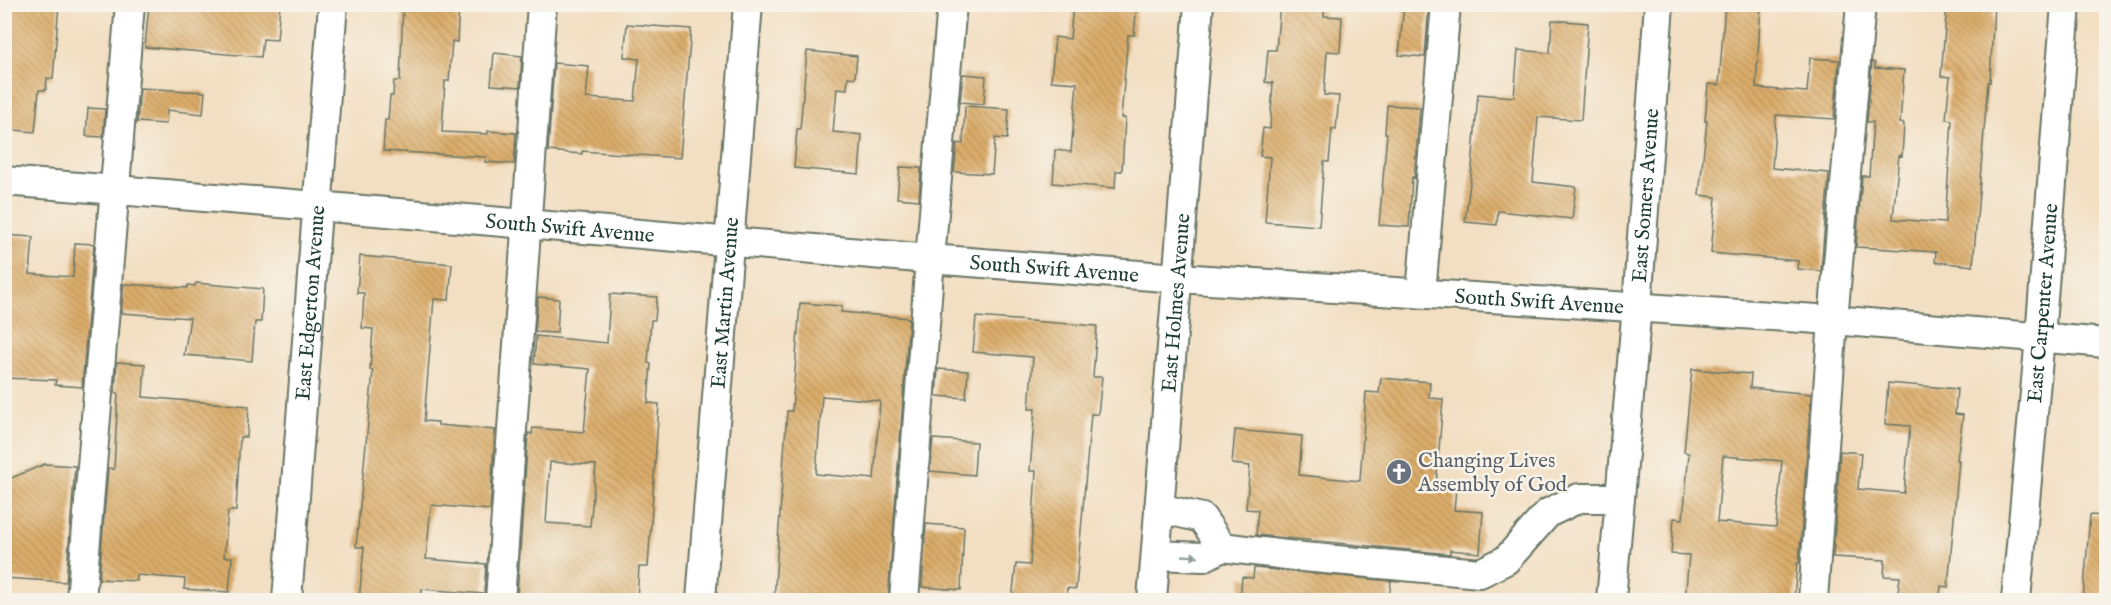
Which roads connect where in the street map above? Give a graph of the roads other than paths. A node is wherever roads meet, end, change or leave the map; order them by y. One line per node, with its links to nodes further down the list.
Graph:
1 (130, 4): 12 (street)
2 (333, 4): 13 (street, East Edgerton Avenue)
3 (542, 4): 14 (street)
4 (748, 4): 15 (street, East Martin Avenue)
5 (952, 4): 16 (street)
6 (1199, 4): 17 (street, East Holmes Avenue)
7 (1446, 4): 18 (street)
8 (1659, 4): 19 (street, East Somers Avenue)
9 (1860, 4): 20 (street)
10 (2066, 4): 21 (street, East Carpenter Avenue)
11 (4, 181): 12 (street, South Swift Avenue)
12 (116, 190): 13 (street, South Swift Avenue); 27 (street)
13 (318, 206): 14 (street, South Swift Avenue); 28 (street, East Edgerton Avenue)
14 (526, 225): 15 (street, South Swift Avenue); 29 (street)
15 (730, 242): 16 (street, South Swift Avenue); 30 (street, East Martin Avenue)
16 (930, 259): 17 (street, South Swift Avenue); 31 (street)
17 (1178, 278): 18 (street, South Swift Avenue); 24 (street, East Holmes Avenue)
18 (1421, 293): 19 (street, South Swift Avenue)
19 (1637, 306): 20 (street, South Swift Avenue); 23 (street, East Somers Avenue)
20 (1833, 320): 21 (street, South Swift Avenue); 34 (street)
21 (2040, 337): 22 (street, South Swift Avenue); 35 (street, East Carpenter Avenue)
22 (2106, 343)
23 (1620, 498): 25 (street); 33 (street, East Somers Avenue)
24 (1160, 508): 25 (street); 26 (street, East Holmes Avenue)
25 (1222, 547): 26 (street, one-way to 25)
26 (1156, 555): 32 (street, East Holmes Avenue)
27 (81, 600)
28 (287, 600)
29 (500, 600)
30 (701, 600)
31 (904, 600)
32 (1152, 600)
33 (1611, 600)
34 (1813, 600)
35 (2016, 600)

